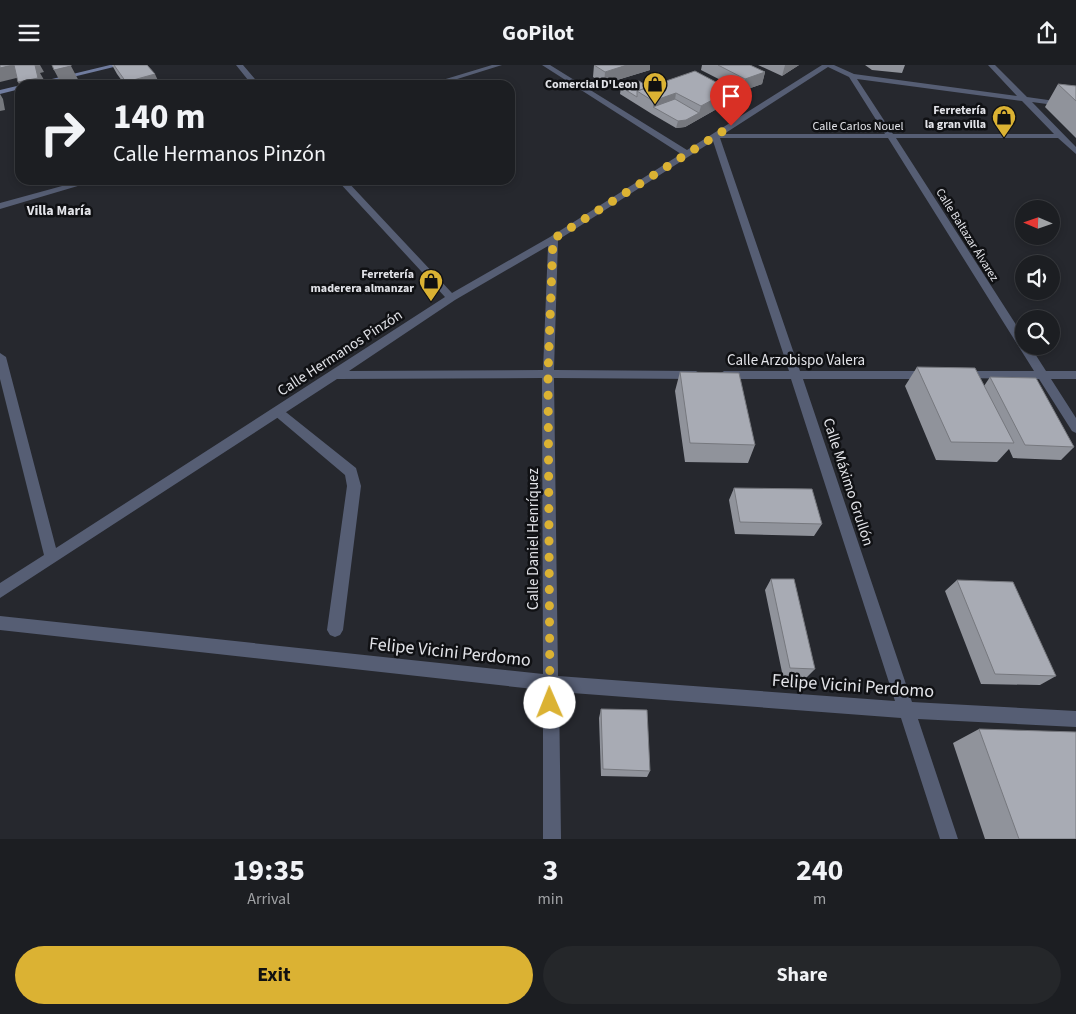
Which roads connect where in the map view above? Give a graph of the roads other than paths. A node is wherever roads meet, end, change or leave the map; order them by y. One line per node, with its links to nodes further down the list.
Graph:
1 (119, 65): 7 (main road)
2 (239, 65): 10 (street)
3 (499, 65): 11 (street)
4 (545, 65): 20 (street)
5 (827, 65): 8 (street); 16 (street, Calle Hermanos Pinzón)
6 (991, 65): 14 (street)
7 (100, 67): 9 (main road)
8 (852, 76): 14 (street); 18 (street, Calle Baltazar Álvarez)
9 (50, 80)
10 (252, 80)
11 (447, 80)
12 (15, 88): 13 (main road)
13 (0, 92)
14 (1024, 99): 15 (street); 17 (street)
15 (1076, 106)
16 (715, 136): 18 (street, Calle Carlos Nouel); 20 (street, Calle Hermanos Pinzón); 31 (street, Calle Máximo Grullón)
17 (1060, 136): 18 (street, Calle Carlos Nouel); 19 (street)
18 (890, 137): 29 (street, Calle Baltazar Álvarez)
19 (1076, 152)
20 (687, 154): 24 (street, Calle Hermanos Pinzón)
21 (76, 185): 23 (street)
22 (346, 185): 25 (street)
23 (0, 206)
24 (553, 239): 25 (street, Calle Hermanos Pinzón); 27 (street, Calle Daniel Henríquez)
25 (451, 298): 28 (street, Calle Hermanos Pinzón)
26 (0, 357): 34 (street)
27 (548, 374): 28 (street, Calle Arzobispo Valera); 31 (street, Calle Arzobispo Valera); 38 (street, Calle Daniel Henríquez)
28 (335, 375): 32 (street, Calle Hermanos Pinzón)
29 (1041, 375): 30 (street, Calle Arzobispo Valera); 31 (street, Calle Arzobispo Valera); 33 (street, Calle Baltazar Álvarez)
30 (1076, 375)
31 (796, 376): 39 (street, Calle Máximo Grullón)
32 (278, 412): 34 (street, Calle Hermanos Pinzón); 37 (street)
33 (1076, 429)
34 (51, 557): 35 (street, Calle Hermanos Pinzón)
35 (0, 591)
36 (0, 623): 38 (street, Felipe Vicini Perdomo)
37 (335, 630)
38 (550, 683): 39 (street, Felipe Vicini Perdomo); 41 (street, Calle Daniel Henríquez)
39 (905, 710): 40 (street, Felipe Vicini Perdomo); 42 (street, Calle Máximo Grullón)
40 (1076, 719)
41 (552, 839)
42 (949, 839)

